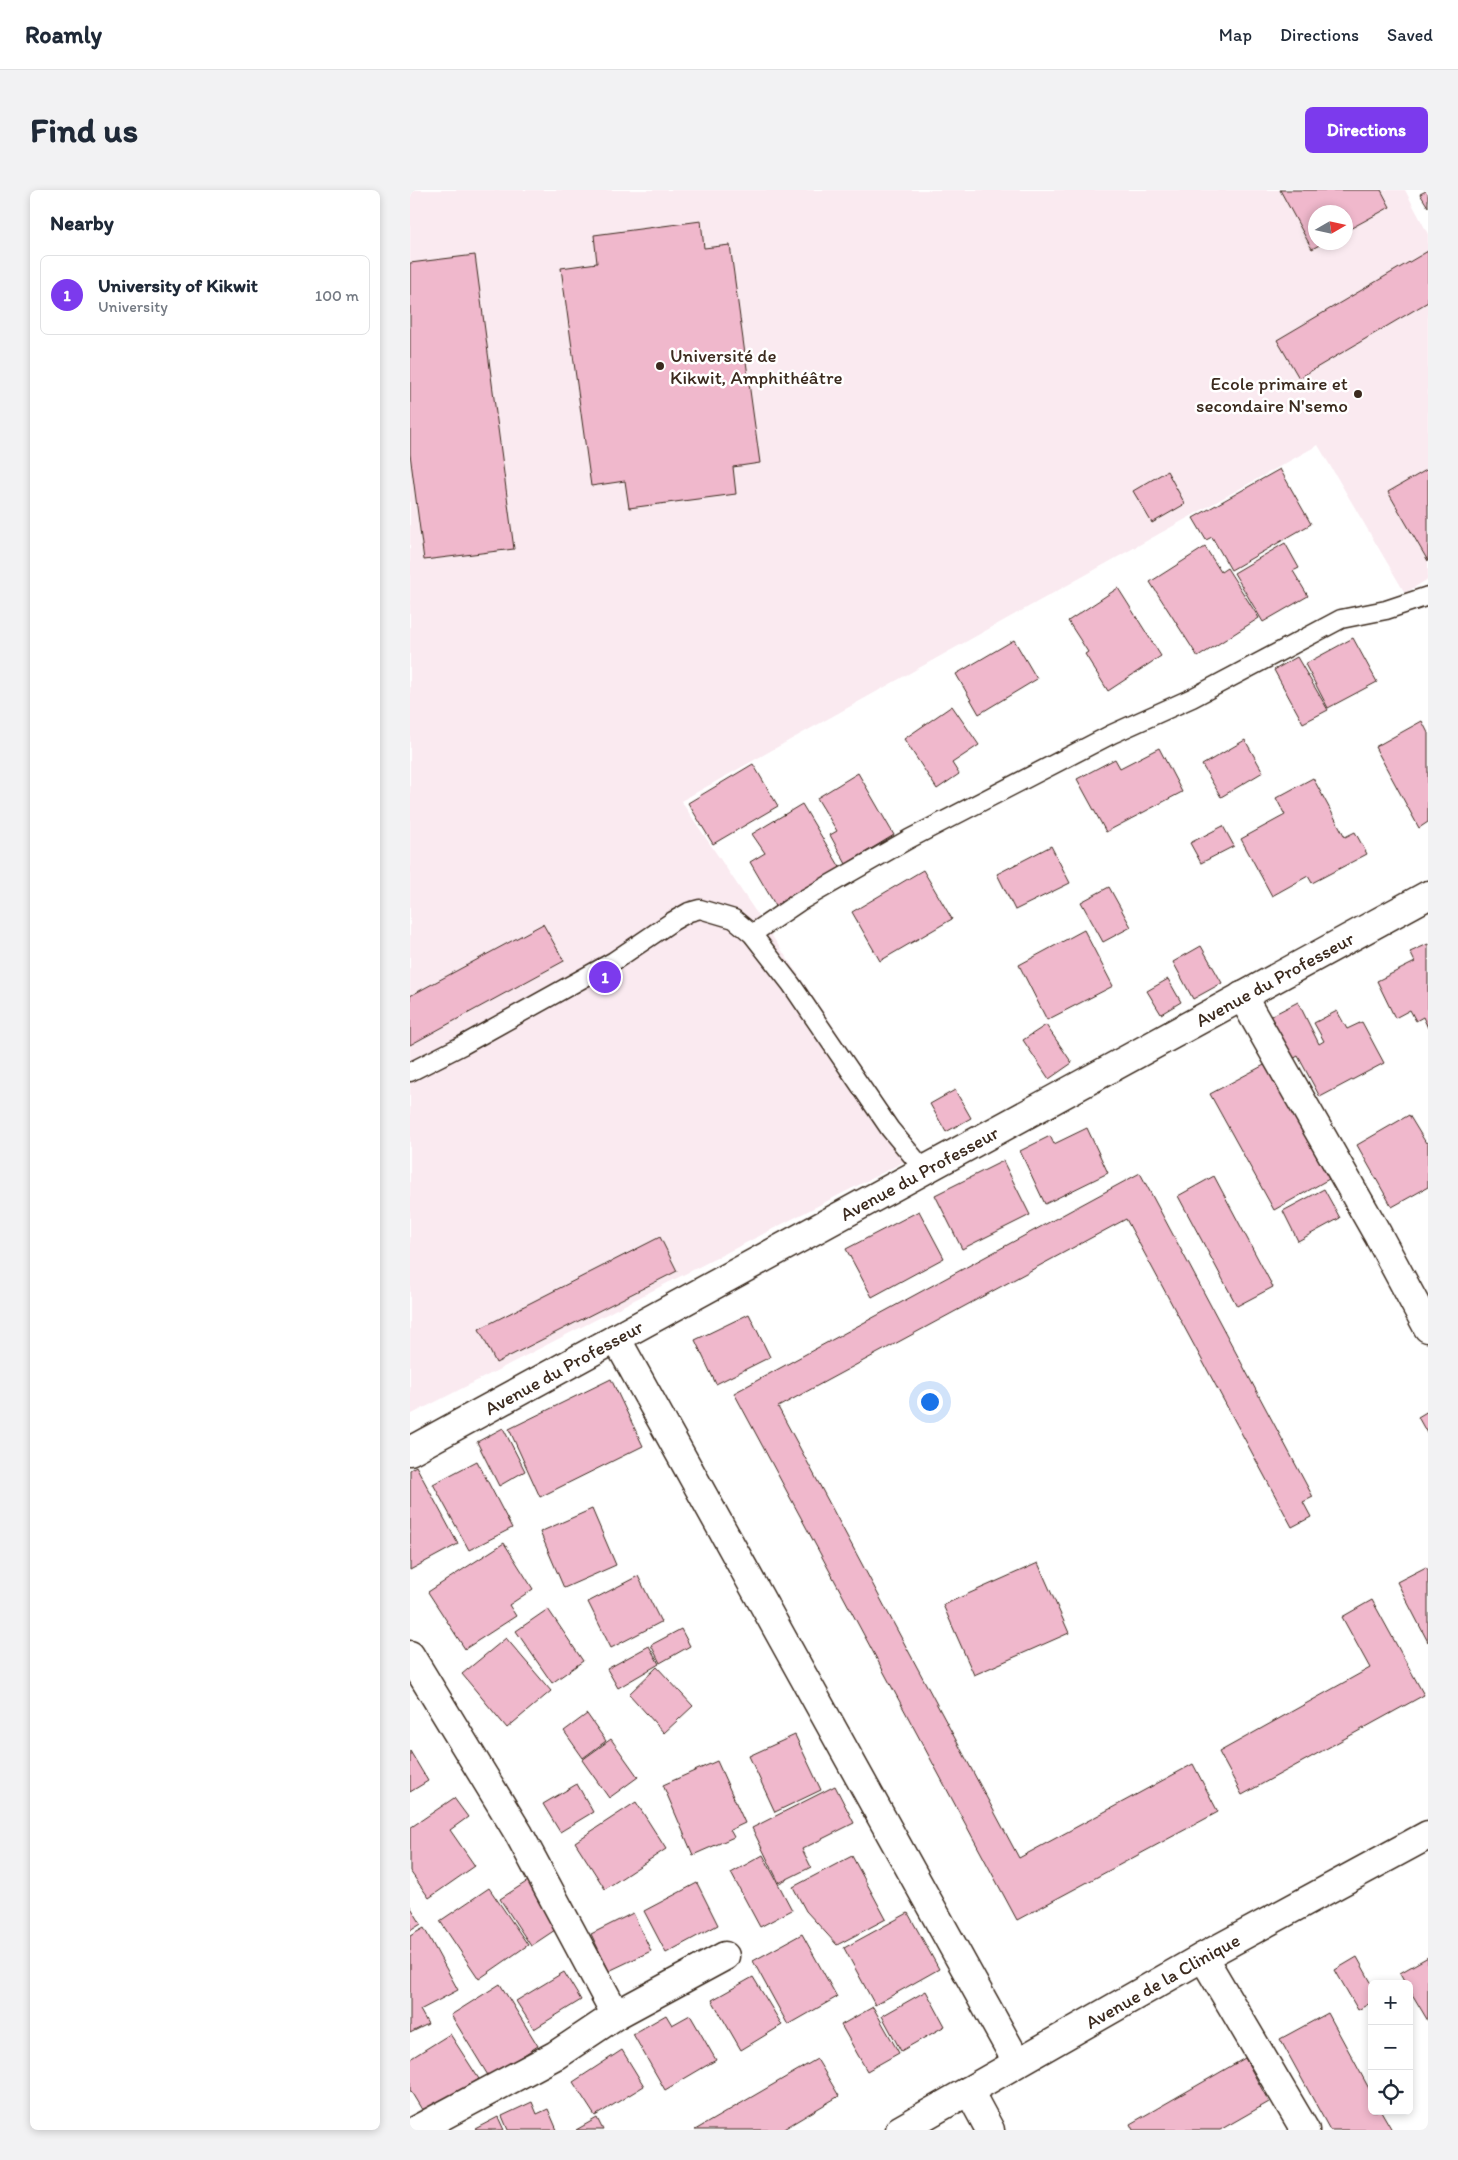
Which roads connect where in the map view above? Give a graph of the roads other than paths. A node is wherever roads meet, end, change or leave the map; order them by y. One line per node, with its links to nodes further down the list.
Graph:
1 (1428, 596): 3 (lane)
2 (1428, 895): 4 (street, Avenue du Professeur)
3 (752, 934): 5 (lane); 6 (lane)
4 (1242, 996): 6 (street, Avenue du Professeur); 7 (street)
5 (410, 1072)
6 (924, 1171): 8 (street, Avenue du Professeur)
7 (1428, 1328)
8 (616, 1338): 9 (street, Avenue du Professeur); 15 (street)
9 (410, 1451)
10 (410, 1655): 14 (street)
11 (1428, 1835): 13 (street, Avenue de la Clinique)
12 (725, 1956): 14 (street)
13 (1203, 1957): 15 (street, Avenue de la Clinique); 21 (street)
14 (616, 2015): 18 (street)
15 (1017, 2062): 16 (street, Avenue de la Clinique)
16 (969, 2090): 19 (street, Avenue de la Clinique); 20 (street)
17 (410, 2120): 18 (street)
18 (416, 2130)
19 (900, 2130)
20 (990, 2130)
21 (1305, 2130)

